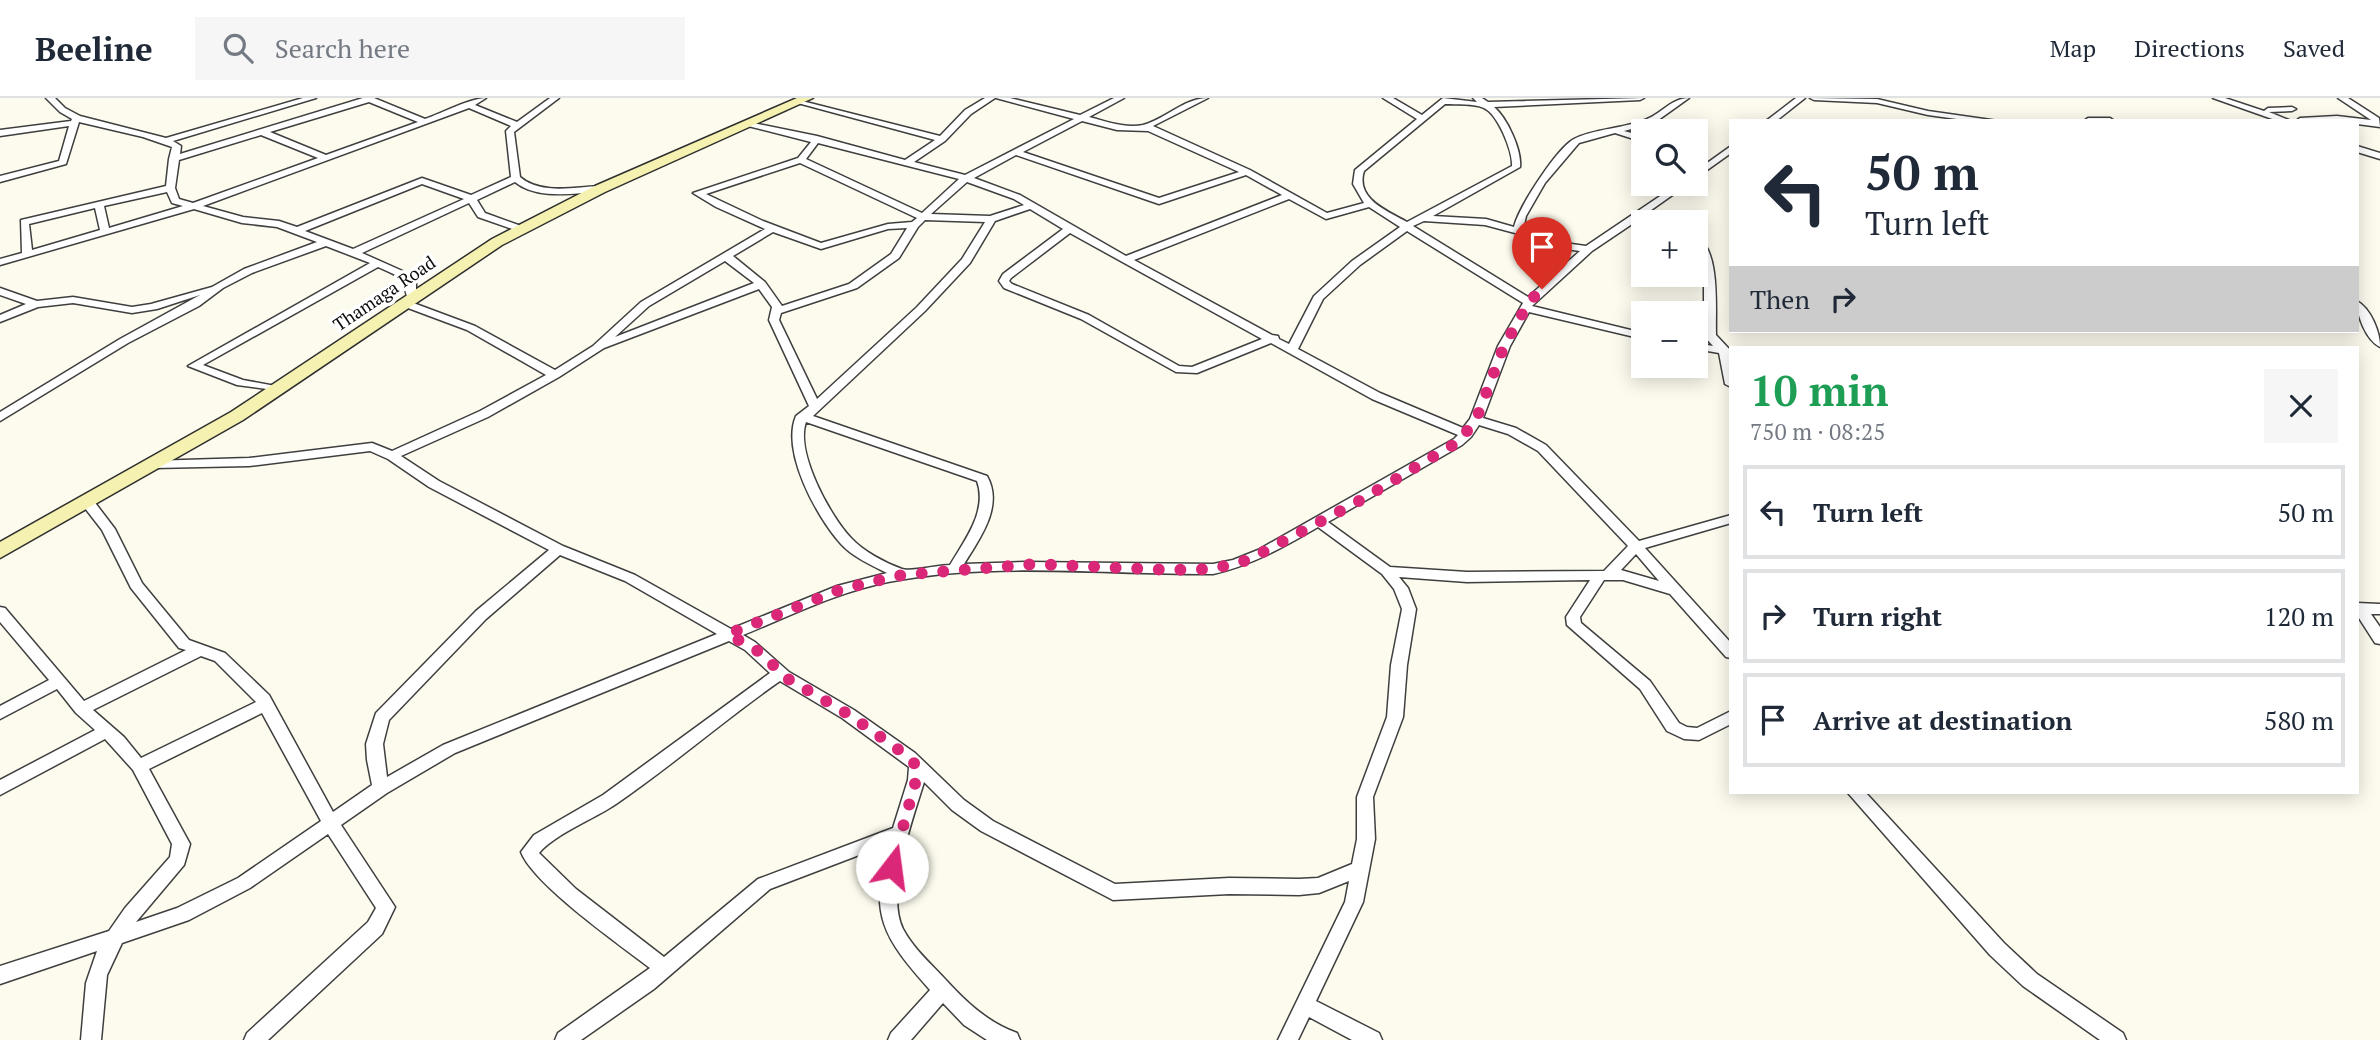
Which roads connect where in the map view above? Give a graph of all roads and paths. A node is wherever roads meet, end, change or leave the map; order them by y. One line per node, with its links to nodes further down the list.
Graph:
1 (50, 98): 32 (street)
2 (312, 98): 45 (street)
3 (458, 98): 22 (street)
4 (482, 98): 22 (street)
5 (555, 98): 24 (street)
6 (567, 98): 24 (street)
7 (991, 98): 44 (street)
8 (1000, 98): 26 (street)
9 (1120, 98): 26 (street)
10 (1204, 98): 38 (street)
11 (1387, 98): 27 (street)
12 (1477, 98): 23 (street)
13 (1640, 98): 23 (street)
14 (1685, 98): 40 (street)
15 (1801, 98): 28 (street)
16 (1814, 98): 29 (street)
17 (2217, 98): 25 (street)
18 (2342, 98): 35 (street)
19 (368, 99): 34 (street); 39 (street)
20 (802, 100): 36 (main road, Thamaga Road); 44 (street)
21 (1447, 100): 23 (street); 27 (street)
22 (469, 104): 34 (street); 37 (street)
23 (1486, 105): 69 (street)
24 (543, 106): 37 (street)
25 (2253, 109): 30 (street); 31 (street)
26 (1083, 118): 38 (street); 48 (street)
27 (1421, 118): 65 (street)
28 (1772, 119)
29 (1978, 119)
30 (2281, 119)
31 (2285, 119)
32 (74, 121): 41 (street); 45 (street); 58 (street)
33 (2359, 121): 35 (street)
34 (425, 122): 50 (street)
35 (2380, 123)
36 (751, 124): 43 (street); 60 (main road, Thamaga Road)
37 (516, 125): 56 (street)
38 (1145, 127): 55 (street)
39 (262, 132): 50 (street); 51 (street)
40 (1618, 132): 42 (street); 78 (street)
41 (0, 133)
42 (1631, 136)
43 (817, 139): 52 (street); 54 (street)
44 (942, 139): 54 (street)
45 (165, 141): 51 (street)
46 (1729, 150): 53 (street)
47 (2359, 150): 49 (street)
48 (1017, 153): 55 (street); 57 (street)
49 (2380, 156)
50 (325, 158): 67 (street)
51 (173, 159): 59 (street)
52 (802, 160): 71 (street); 74 (street)
53 (1708, 161)
54 (908, 162): 57 (street)
55 (1247, 172): 61 (street)
56 (516, 178): 60 (street); 63 (street)
57 (966, 178): 66 (street); 71 (street)
58 (0, 179)
59 (170, 188): 64 (street); 67 (street)
60 (600, 188): 75 (main road, Thamaga Road)
61 (1289, 196): 65 (street); 85 (street)
62 (1668, 196): 68 (street)
63 (471, 198): 75 (street); 77 (street); 82 (street)
64 (99, 204): 79 (street); 83 (street)
65 (1370, 204): 73 (street)
66 (1031, 206): 70 (street); 76 (street)
67 (191, 207): 77 (street); 79 (street)
68 (1649, 210)
69 (1422, 218): 73 (street); 78 (street)
70 (991, 219): 71 (street); 107 (street)
71 (919, 221): 74 (street); 96 (street)
72 (1631, 222): 81 (street)
73 (1407, 226): 94 (street); 102 (street)
74 (773, 228): 84 (street)
75 (521, 229): 92 (main road, Thamaga Road)
76 (1069, 229): 85 (street); 99 (street)
77 (296, 231): 80 (street)
78 (1518, 231): 81 (street)
79 (105, 232): 83 (street)
80 (324, 243): 82 (street); 89 (street)
81 (1588, 249): 94 (street)
82 (353, 253): 87 (street)
83 (27, 254): 86 (street)
84 (726, 257): 88 (street); 101 (street)
85 (1127, 260): 99 (street)
86 (0, 262)
87 (378, 263): 92 (street); 106 (street)
88 (761, 284): 96 (street); 101 (street)
89 (219, 286): 93 (street); 109 (street)
90 (1708, 287): 104 (street)
91 (0, 291): 93 (street)
92 (408, 300): 105 (street); 106 (main road, Thamaga Road)
93 (36, 304): 97 (street)
94 (1527, 305): 98 (street); 110 (street)
95 (2359, 307): 100 (street)
96 (776, 312): 107 (street)
97 (0, 319)
98 (1631, 332)
99 (1274, 338): 102 (street)
100 (2380, 344)
101 (597, 348): 105 (street)
102 (1293, 348): 111 (street)
103 (1708, 348): 104 (street)
104 (1727, 351)
105 (555, 374): 112 (street)
106 (277, 389): 113 (main road, Thamaga Road)
107 (815, 407): 108 (street)
108 (802, 416): 120 (street); 122 (street)
109 (0, 417)
110 (1476, 420): 111 (street); 117 (street)
111 (1467, 434): 116 (street)
112 (392, 456): 113 (street); 118 (street)
113 (155, 464): 114 (main road, Thamaga Road)
114 (88, 503): 119 (main road, Thamaga Road); 131 (street)
115 (1729, 520): 117 (street)
116 (1321, 523): 120 (street); 121 (street)
117 (1636, 546): 123 (street); 124 (street)
118 (558, 549): 129 (street); 143 (street)
119 (0, 551)
120 (954, 569): 122 (street)
121 (1387, 571): 123 (street); 147 (street)
122 (902, 575): 129 (street)
123 (1604, 575): 124 (street); 138 (street)
124 (1675, 590): 132 (street)
125 (2359, 608): 127 (street)
126 (2359, 609): 130 (street)
127 (2380, 610)
128 (0, 612): 134 (street)
129 (728, 634): 133 (street); 143 (street)
130 (2380, 639)
131 (201, 649): 135 (street); 136 (street)
132 (1729, 651)
133 (781, 673): 141 (street); 149 (street)
134 (59, 681): 136 (street); 137 (street)
135 (266, 704): 140 (street); 145 (street)
136 (82, 709): 139 (street)
137 (0, 713)
138 (1729, 718)
139 (106, 731): 140 (street); 142 (street)
140 (139, 766): 148 (street)
141 (917, 767): 146 (street); 147 (street)
142 (0, 788)
143 (381, 788): 145 (street)
144 (1857, 794): 160 (street)
145 (331, 824): 148 (street); 155 (street)
146 (902, 832): 149 (street); 151 (street)
147 (1362, 868): 152 (street)
148 (114, 937): 150 (street); 154 (street)
149 (664, 968): 156 (street)
150 (0, 975)
151 (942, 990): 157 (street); 158 (street)
152 (1306, 1006): 153 (street); 159 (street)
153 (1287, 1038)
154 (91, 1040)
155 (254, 1040)
156 (565, 1040)
157 (898, 1040)
158 (1010, 1040)
159 (1372, 1040)
160 (2116, 1040)

